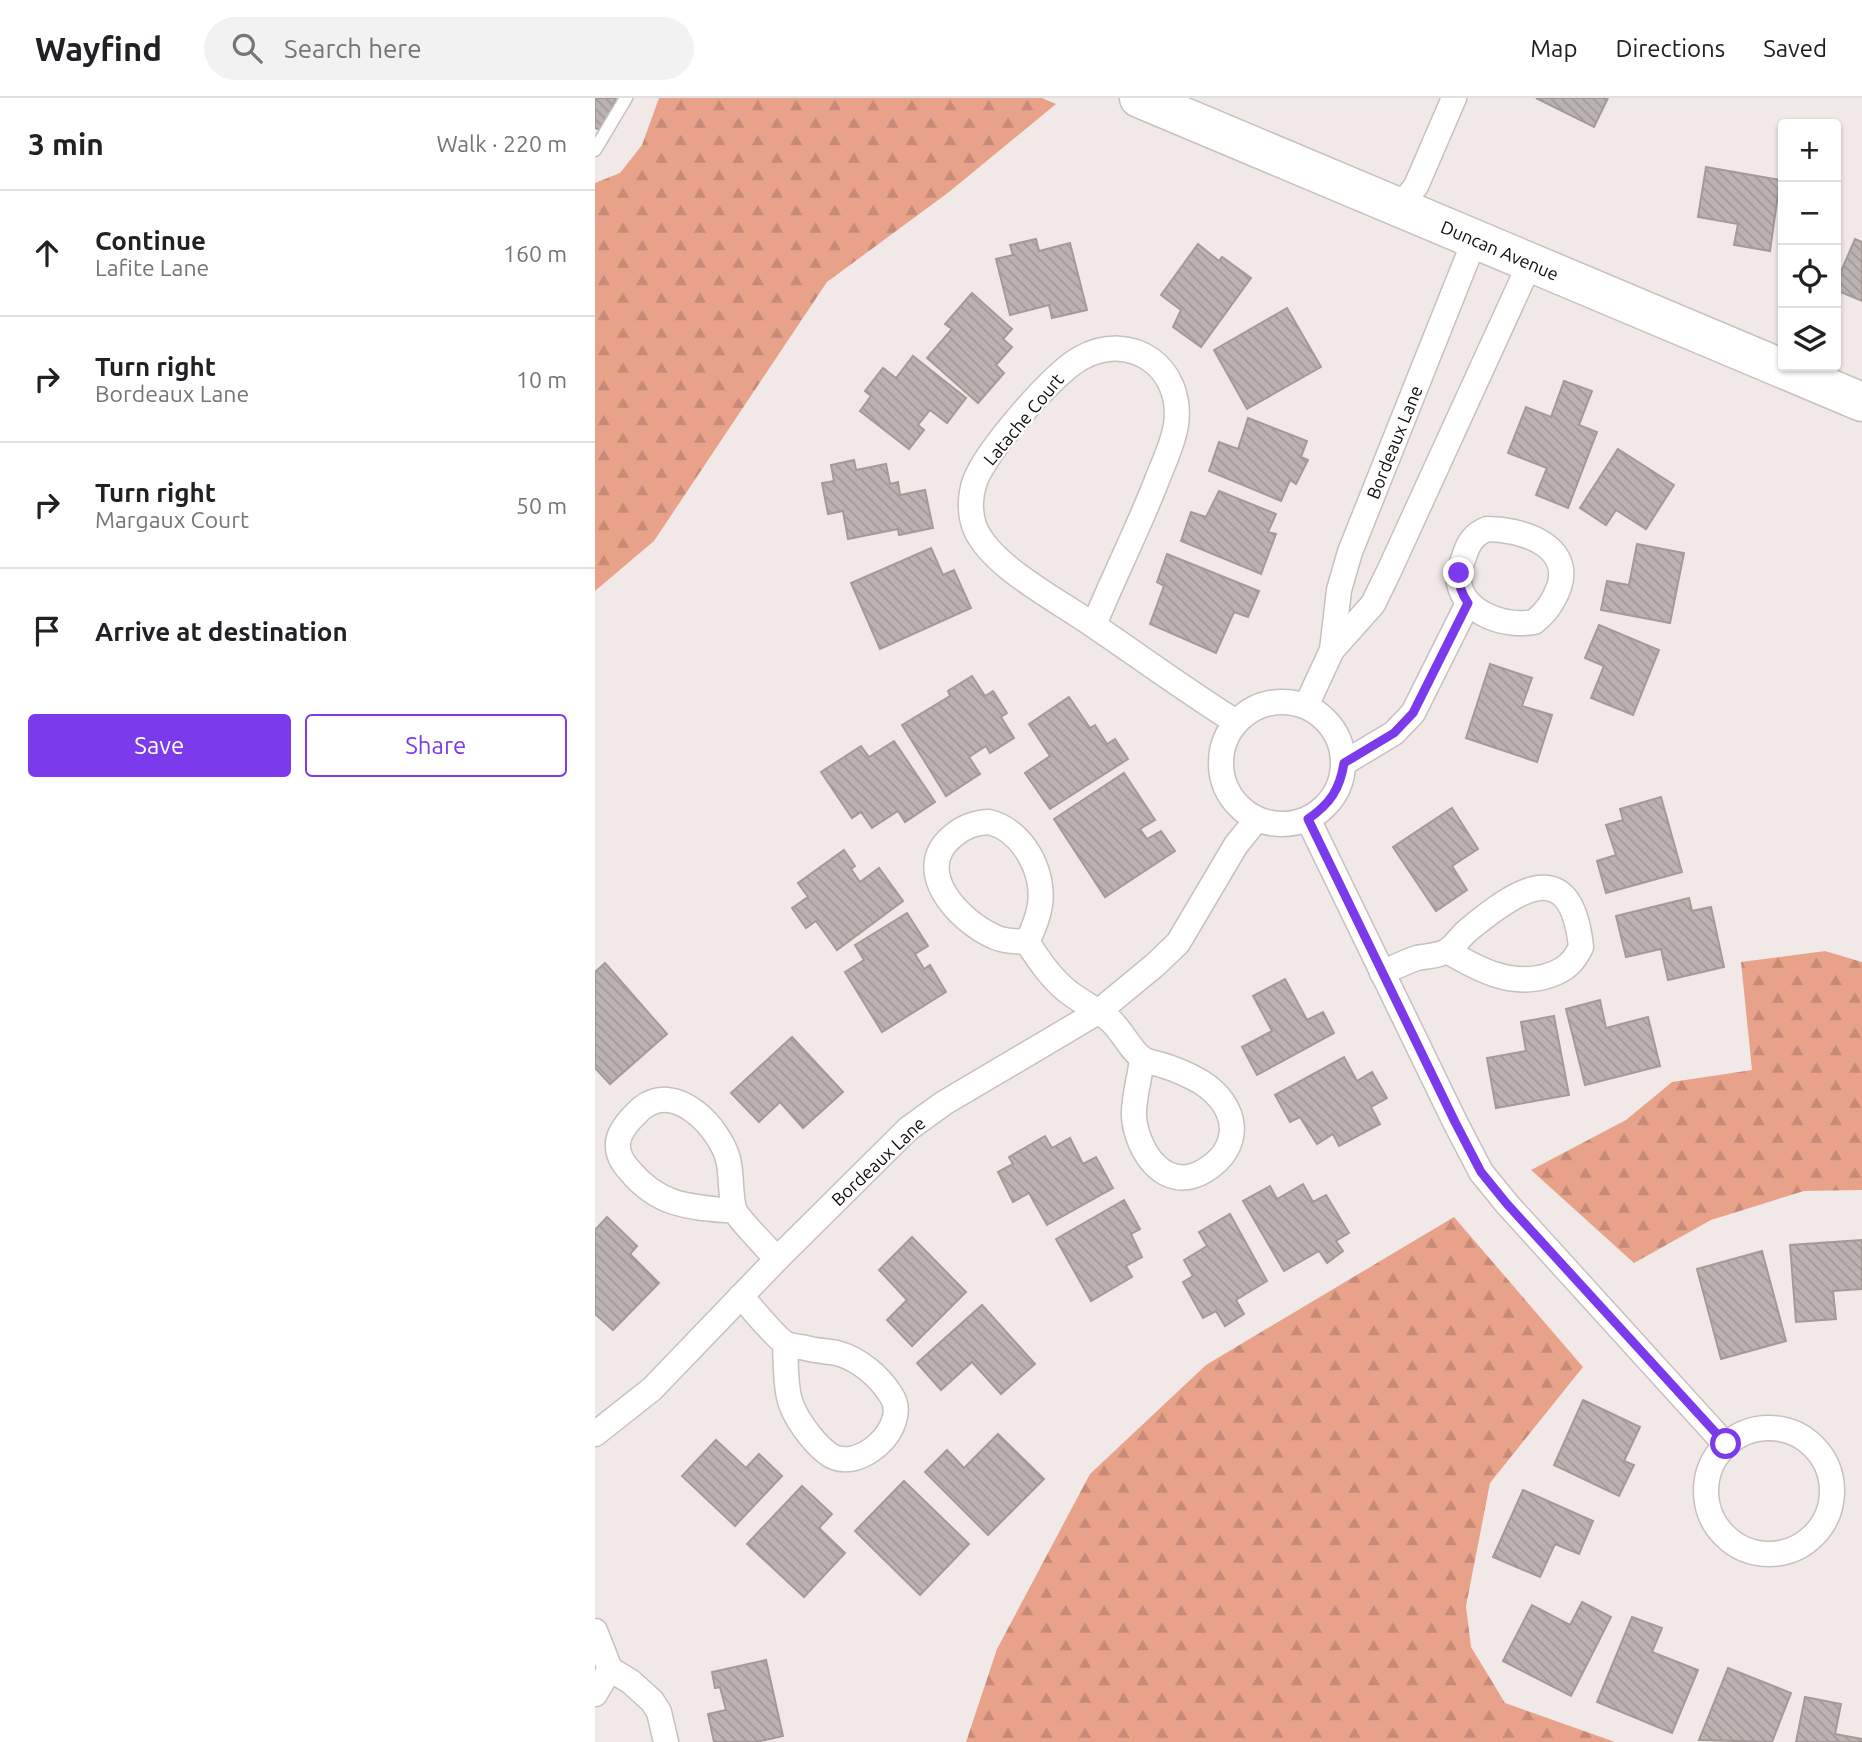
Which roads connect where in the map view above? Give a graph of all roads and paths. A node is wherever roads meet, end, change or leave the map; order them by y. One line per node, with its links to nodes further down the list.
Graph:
1 (626, 98): 4 (lane)
2 (1139, 98): 5 (main road, Duncan Avenue)
3 (1454, 98): 5 (street)
4 (595, 150)
5 (1399, 208): 6 (main road, Duncan Avenue)
6 (1475, 239): 7 (main road, Duncan Avenue); 11 (street, Bordeaux Lane)
7 (1530, 263): 8 (main road, Duncan Avenue); 11 (street, Bordeaux Lane)
8 (1862, 402)
9 (1468, 603): 9 (street); 14 (street)
10 (1094, 625): 10 (street, Latache Court); 13 (street, Latache Court)
11 (1332, 650): 12 (street, Bordeaux Lane)
12 (1306, 706): 13 (street); 14 (street)
13 (1236, 722): 15 (street)
14 (1344, 763): 16 (street)
15 (1257, 819): 16 (street); 20 (street, Bordeaux Lane)
16 (1308, 819): 19 (street)
17 (1027, 942): 17 (street); 20 (street)
18 (1447, 951): 18 (street); 19 (street)
19 (1382, 973): 27 (street)
20 (1098, 1012): 21 (street); 23 (street, Bordeaux Lane)
21 (1142, 1059): 21 (street)
22 (735, 1211): 22 (street); 23 (street)
23 (777, 1259): 24 (street, Bordeaux Lane)
24 (741, 1296): 25 (street); 26 (street, Bordeaux Lane)
25 (785, 1343): 25 (street)
26 (595, 1434)
27 (1726, 1444): 27 (street)
28 (595, 1632): 29 (street)
29 (610, 1669): 30 (street); 31 (street)
30 (595, 1694)
31 (666, 1742)

